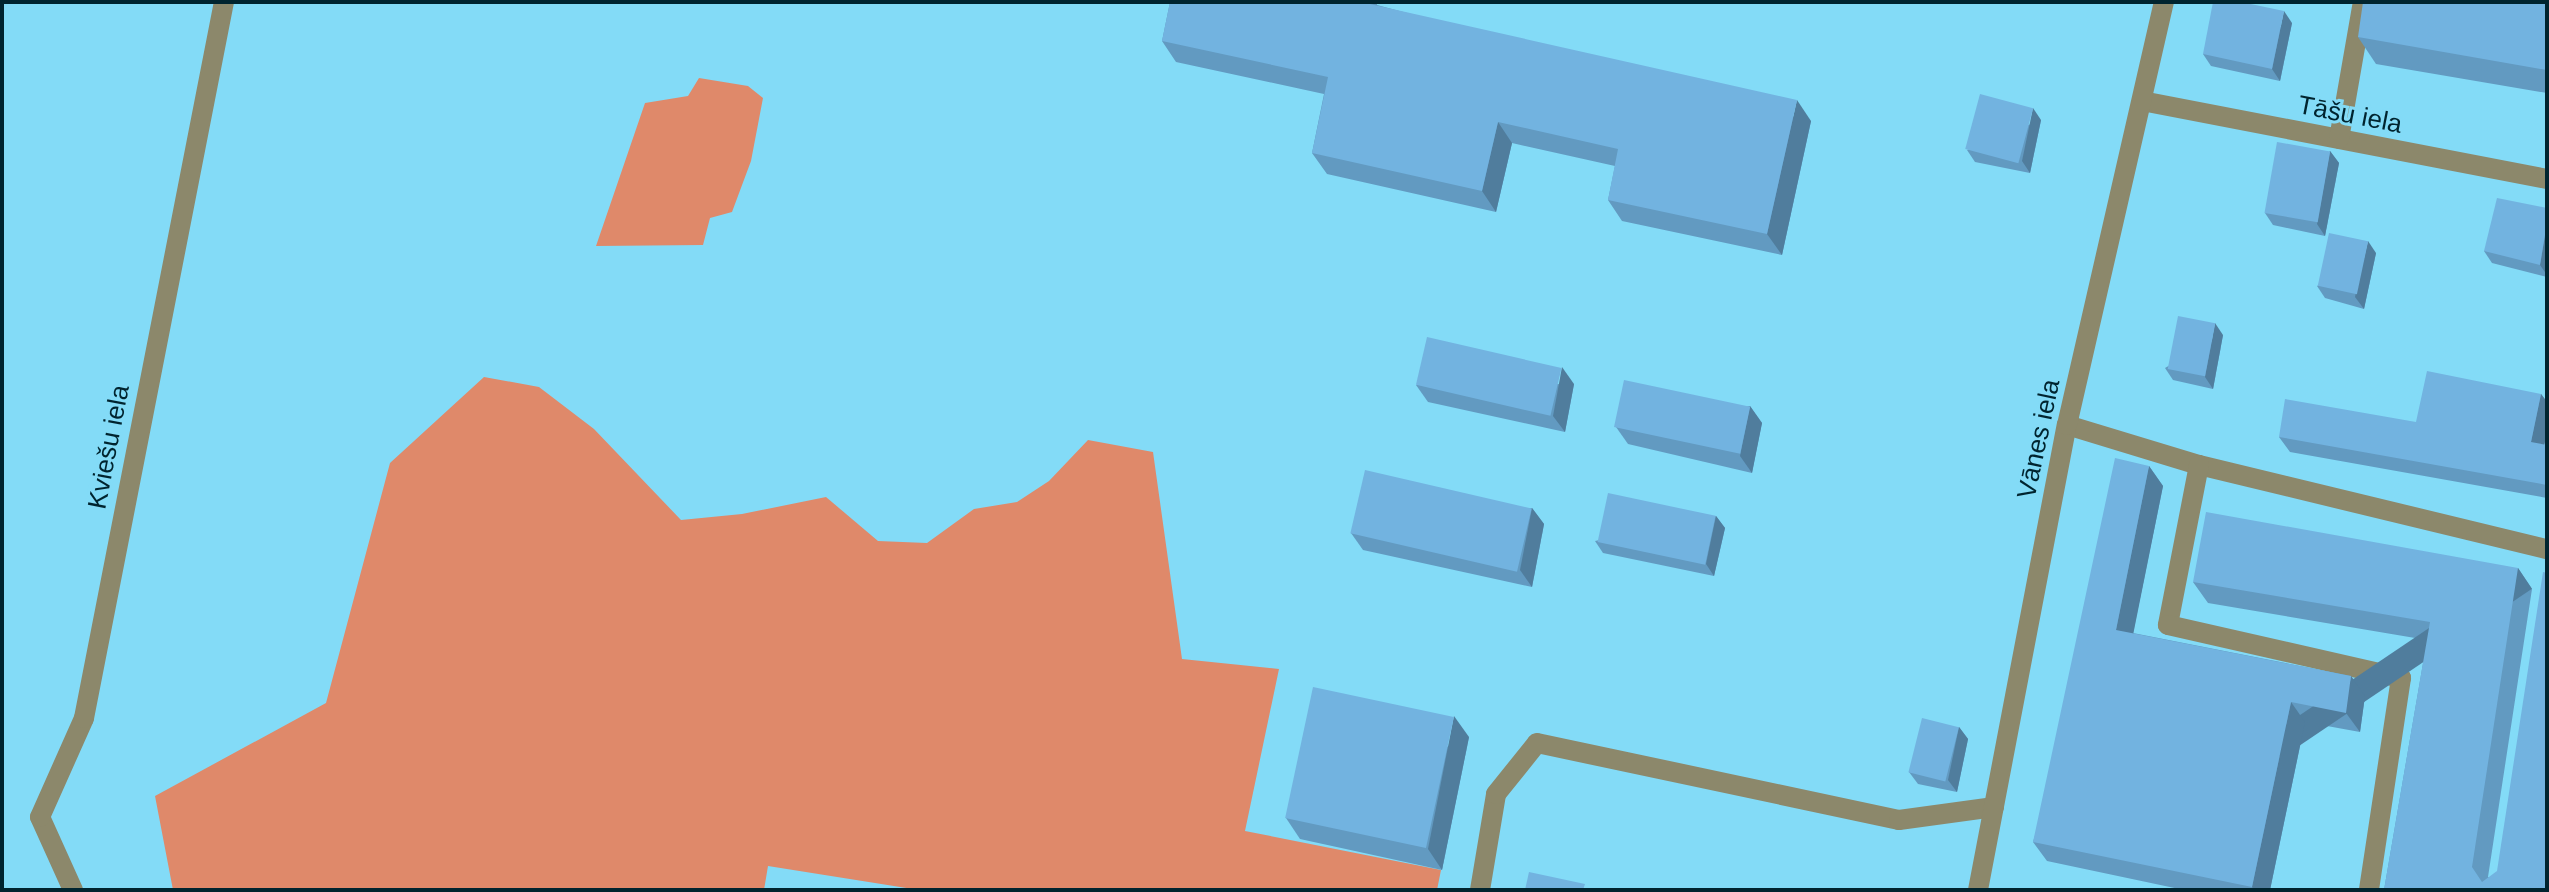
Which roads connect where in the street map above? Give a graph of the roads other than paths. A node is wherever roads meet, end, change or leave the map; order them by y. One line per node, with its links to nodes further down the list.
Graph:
1 (224, 2): 11 (street, Kviešu iela)
2 (2164, 2): 4 (street, Vānes iela)
3 (2363, 2): 5 (street)
4 (2142, 101): 5 (street, Tāšu iela); 7 (street, Vānes iela)
5 (2339, 139): 6 (street, Tāšu iela)
6 (2547, 179)
7 (2067, 425): 8 (street); 10 (street, Vānes iela)
8 (2199, 465): 9 (street); 14 (street)
9 (2547, 549)
10 (1994, 807): 12 (street); 13 (street, Vānes iela)
11 (73, 890)
12 (1480, 890)
13 (1978, 890)
14 (2369, 890)

